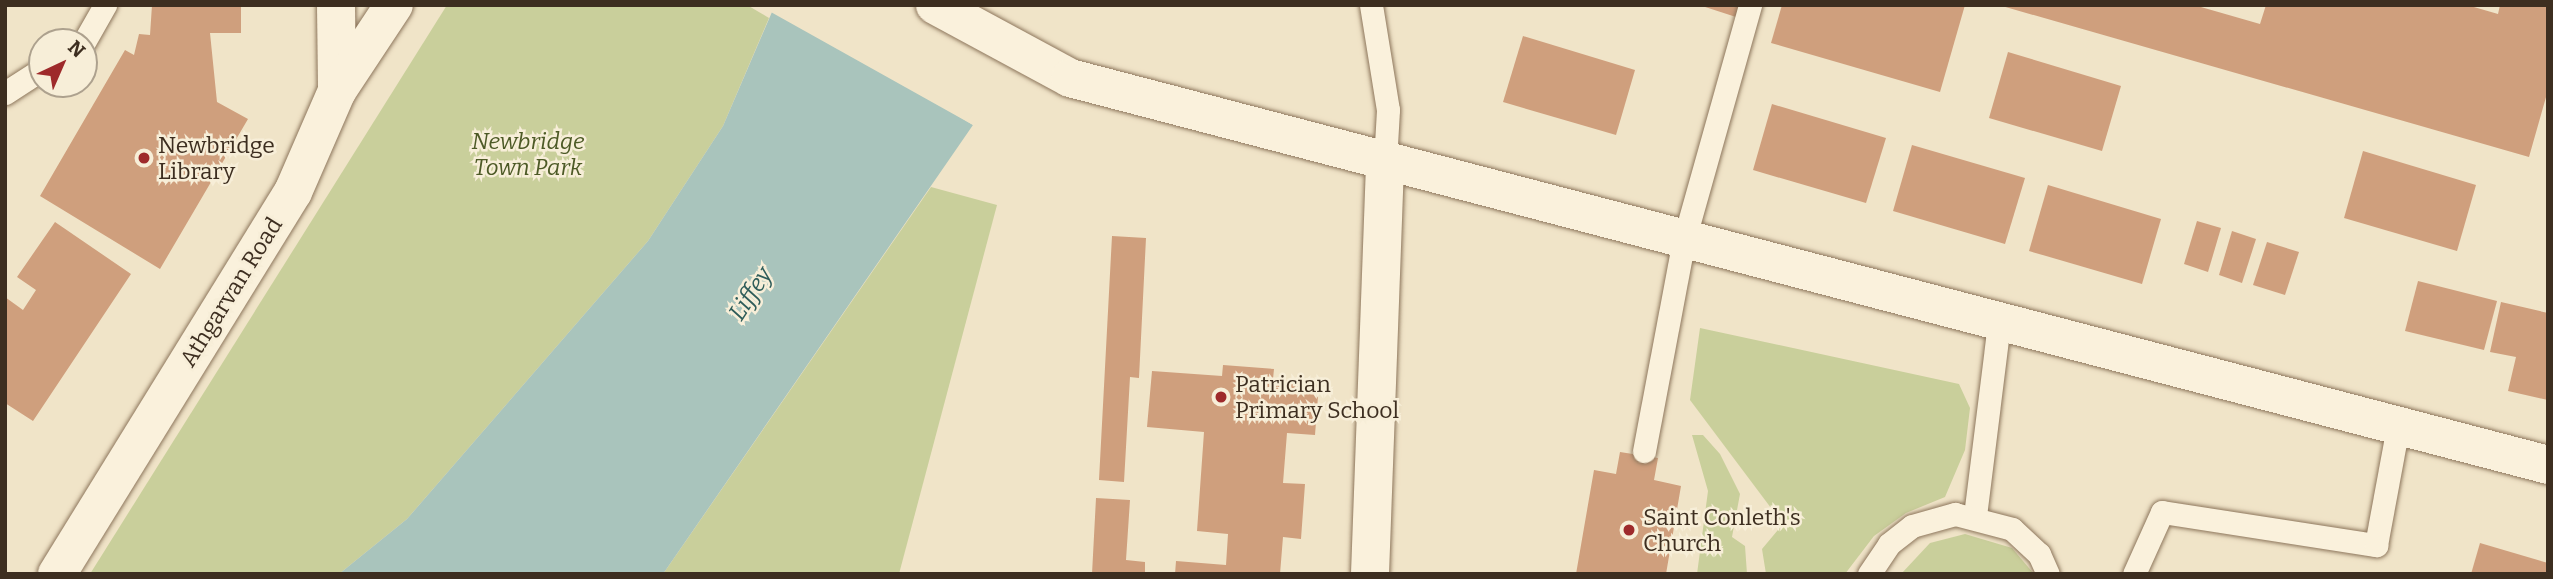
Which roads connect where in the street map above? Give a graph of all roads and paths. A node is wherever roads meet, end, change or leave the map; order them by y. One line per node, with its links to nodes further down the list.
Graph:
1 (105, 5): 7 (lane)
2 (336, 5): 9 (main road)
3 (394, 5): 9 (main road, Athgarvan Road)
4 (935, 5): 11 (main road)
5 (1371, 5): 11 (lane)
6 (1750, 5): 12 (lane)
7 (92, 28)
8 (28, 78): 10 (lane)
9 (337, 91): 18 (main road, Athgarvan Road)
10 (5, 93)
11 (1385, 162): 12 (main road); 19 (main road)
12 (1684, 240): 13 (main road); 15 (lane)
13 (1999, 322): 14 (main road); 17 (lane)
14 (2398, 426): 16 (main road); 22 (lane)
15 (1644, 450)
16 (2548, 465)
17 (1975, 516): 20 (lane); 21 (lane)
18 (57, 574)
19 (1370, 574)
20 (1869, 574)
21 (2048, 574)
22 (2134, 574)

